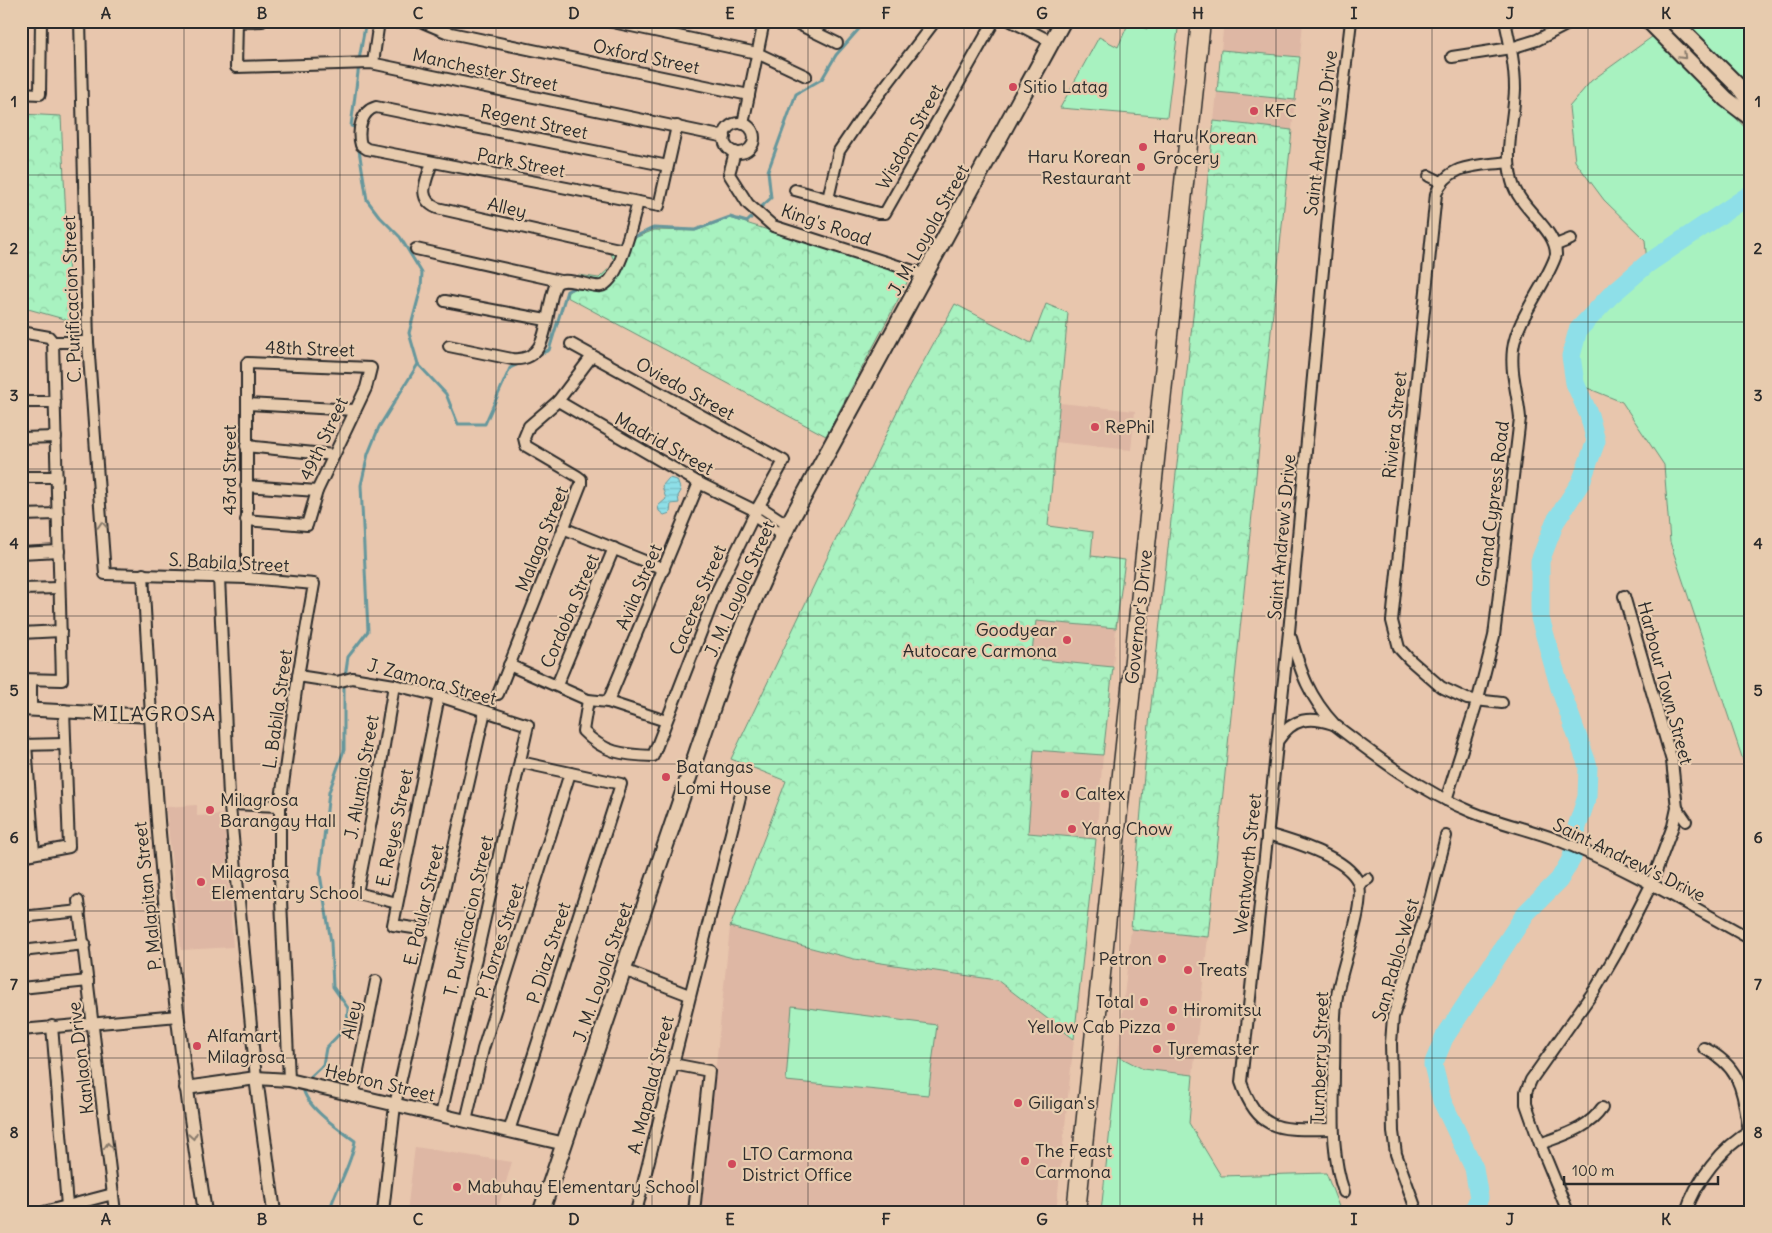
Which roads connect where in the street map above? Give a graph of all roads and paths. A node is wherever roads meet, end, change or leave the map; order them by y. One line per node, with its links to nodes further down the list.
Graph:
1 (41, 21): 27 (street)
2 (80, 21): 54 (street, C. Purificacion Street)
3 (262, 21): 18 (street)
4 (379, 21): 25 (street)
5 (420, 21): 28 (street, Oxford Street)
6 (608, 21): 23 (street)
7 (764, 21): 23 (street)
8 (792, 21): 21 (street)
9 (935, 21): 42 (street)
10 (994, 21): 42 (street, Wisdom Street)
11 (1011, 21): 20 (street)
12 (1063, 21): 20 (main road, J. M. Loyola Street)
13 (1201, 21): 171 (highway, Governor's Drive)
14 (1351, 21): 94 (street, Saint Andrew's Drive)
15 (1505, 21): 22 (street)
16 (1649, 21): 31 (main road, one-way to 31)
17 (1673, 21): 29 (main road)
18 (237, 22): 25 (street, Manchester Street)
19 (1570, 23): 22 (street)
20 (1052, 42): 48 (main road, J. M. Loyola Street)
21 (836, 43)
22 (1511, 48): 24 (street); 37 (street)
23 (757, 53): 26 (street); 28 (street)
24 (1452, 57)
25 (373, 63): 33 (street, Manchester Street)
26 (806, 76)
27 (21, 93)
28 (748, 95): 32 (street)
29 (1751, 103)
30 (394, 110): 36 (street, Park Street); 38 (street, Regent Street)
31 (1751, 118)
32 (743, 124): 34 (street); 35 (street)
33 (677, 126): 34 (street, Manchester Street); 38 (street, Park Street)
34 (725, 137): 35 (street)
35 (735, 152): 48 (street, King's Road)
36 (432, 162): 43 (street, Park Street); 47 (street, Alley)
37 (1509, 162): 40 (street); 45 (street)
38 (668, 166): 43 (street, Park Street)
39 (1429, 176): 40 (street)
40 (1441, 182): 103 (street, Riviera Street)
41 (795, 190): 42 (street, Wisdom Street)
42 (828, 199)
43 (638, 202): 47 (street)
44 (1571, 239): 45 (street)
45 (1556, 245): 103 (street, Grand Cypress Road)
46 (416, 249): 49 (street)
47 (624, 250): 49 (street)
48 (926, 276): 80 (main road, J. M. Loyola Street)
49 (560, 281): 51 (street)
50 (445, 302): 51 (street)
51 (546, 320): 56 (street)
52 (21, 332): 53 (street)
53 (53, 342): 54 (street); 62 (street)
54 (88, 342): 85 (street, C. Purificacion Street, one-way to 54)
55 (571, 344): 57 (street, Oviedo Street)
56 (449, 346)
57 (592, 356): 60 (street, Malaga Street); 69 (street, Oviedo Street)
58 (247, 363): 59 (street, 48th Street); 63 (street, 43rd Street)
59 (372, 368): 64 (street, 49th Street)
60 (558, 401): 72 (street, Madrid Street); 79 (street, Malaga Street)
61 (21, 402): 62 (street)
62 (55, 402): 65 (street)
63 (247, 404): 64 (street); 67 (street, 43rd Street)
64 (354, 410): 68 (street, 49th Street)
65 (56, 437): 66 (street); 70 (street)
66 (21, 438)
67 (246, 446): 68 (street); 73 (street, 43rd Street)
68 (334, 455): 74 (street, 49th Street)
69 (784, 462): 75 (street, Caceres Street)
70 (57, 476): 71 (street); 76 (street)
71 (21, 477)
72 (699, 483): 75 (street, Madrid Street); 84 (street, Avila Street)
73 (246, 486): 74 (street); 78 (street, 43rd Street)
74 (317, 491): 78 (street, 49th Street)
75 (756, 511): 80 (street, Madrid Street); 80 (street, Madrid Street); 111 (street, Caceres Street)
76 (58, 514): 77 (street); 82 (street)
77 (21, 515)
78 (246, 520): 88 (street, 43rd Street)
79 (562, 528): 81 (street); 96 (street, Malaga Street)
80 (785, 530): 136 (main road, J. M. Loyola Street)
81 (614, 548): 84 (street); 100 (street, Cordoba Street)
82 (58, 551): 83 (street); 90 (street)
83 (21, 552)
84 (664, 569): 105 (street, Avila Street)
85 (105, 574): 86 (street, S. Babila Street)
86 (144, 574): 87 (street, S. Babila Street); 110 (street, P. Malapitan Street)
87 (219, 578): 88 (street, S. Babila Street); 121 (street)
88 (247, 578): 89 (street, S. Babila Street)
89 (314, 584): 97 (street, L. Babila Street)
90 (60, 588): 91 (street); 93 (street)
91 (21, 589)
92 (1624, 596): 123 (street, Harbour Town Street)
93 (60, 632): 95 (street); 98 (street)
94 (1289, 632): 113 (street, Saint Andrew's Drive); 114 (street, Wentworth Street)
95 (21, 633)
96 (509, 665): 100 (street); 101 (street, Malaga Street)
97 (298, 676): 99 (street, J. Zamora Street); 122 (street, L. Babila Street)
98 (26, 680): 107 (street)
99 (394, 685): 102 (street, J. Zamora Street); 130 (street, J. Alumia Street)
100 (557, 685): 104 (street)
101 (498, 694)
102 (439, 696): 109 (street, J. Zamora Street); 130 (street, E. Reyes Street)
103 (1478, 699): 106 (street, Riviera Street); 120 (street, Grand Cypress Road)
104 (588, 700): 105 (street); 111 (street, Caceres Street)
105 (608, 702): 111 (street)
106 (1502, 702)
107 (26, 710): 108 (street)
108 (64, 710): 110 (street); 115 (street)
109 (485, 711): 112 (street, J. Zamora Street); 132 (street, E. Paular Street)
110 (151, 716): 141 (street, P. Malapitan Street)
111 (666, 721)
112 (528, 725): 117 (street, T. Purificacion Street)
113 (1335, 725): 114 (street); 120 (street, Saint Andrew's Drive)
114 (1277, 742): 125 (street, Wentworth Street)
115 (65, 744): 116 (street); 127 (street)
116 (24, 745): 127 (street)
117 (520, 762): 118 (street); 153 (street, T. Purificacion Street)
118 (570, 773): 154 (street, P. Torres Street); 157 (street, P. Diaz Street)
119 (740, 796): 140 (street, A. Mapalad Street)
120 (1446, 800): 129 (street, Saint Andrew's Drive)
121 (230, 804): 122 (street); 147 (street)
122 (280, 806): 148 (street, L. Babila Street)
123 (1677, 808): 124 (street, Harbour Town Street); 129 (street, Harbour Town Street)
124 (1686, 821)
125 (1267, 834): 155 (street, Turnberry Street); 155 (street, Wentworth Street)
126 (1446, 836): 172 (street, San Pablo-West)
127 (34, 853): 128 (street)
128 (21, 856)
129 (1651, 885): 133 (street, Saint Andrew's Drive); 159 (street, Harbour Town Street)
130 (397, 903): 132 (street, E. Reyes Street)
131 (21, 917): 134 (street, Kanlaon Drive)
132 (434, 931): 151 (street, E. Paular Street)
133 (1751, 939)
134 (85, 944): 135 (street); 137 (street, Kanlaon Drive)
135 (21, 951)
136 (624, 970): 140 (street); 158 (main road, J. M. Loyola Street)
137 (88, 981): 139 (street); 142 (street, Kanlaon Drive)
138 (376, 981): 150 (street, Alley)
139 (21, 988)
140 (690, 995): 146 (street, A. Mapalad Street)
141 (178, 1016): 142 (street); 149 (street, P. Malapitan Street)
142 (94, 1022): 143 (street); 161 (street, Kanlaon Drive, one-way to 142)
143 (52, 1026): 144 (street); 162 (street)
144 (21, 1030)
145 (1704, 1048): 156 (street)
146 (673, 1064): 169 (street, A. Mapalad Street); 170 (street)
147 (256, 1078): 148 (street, Hebron Street); 149 (street, Hebron Street); 166 (street)
148 (293, 1081): 150 (street, Hebron Street)
149 (186, 1088): 165 (street, P. Malapitan Street, one-way to 165)
150 (353, 1096): 151 (street, Hebron Street)
151 (395, 1106): 153 (street, Hebron Street); 167 (street, E. Paular Street)
152 (1602, 1108): 159 (street)
153 (441, 1115): 154 (street, Hebron Street)
154 (466, 1121): 157 (street, Hebron Street)
155 (1333, 1129): 160 (street, Turnberry Street)
156 (1750, 1131): 174 (street)
157 (509, 1132): 158 (street, Hebron Street)
158 (565, 1144): 168 (main road, J. M. Loyola Street)
159 (1540, 1144): 173 (street, Harbour Town Street)
160 (1344, 1192)
161 (113, 1194): 162 (street); 164 (street, Kanlaon Drive)
162 (67, 1206): 163 (street)
163 (44, 1212)
164 (115, 1212)
165 (205, 1212)
166 (274, 1212)
167 (383, 1212)
168 (541, 1212)
169 (636, 1212)
170 (694, 1212)
171 (1076, 1212)
172 (1417, 1212)
173 (1568, 1212)
174 (1686, 1212)

